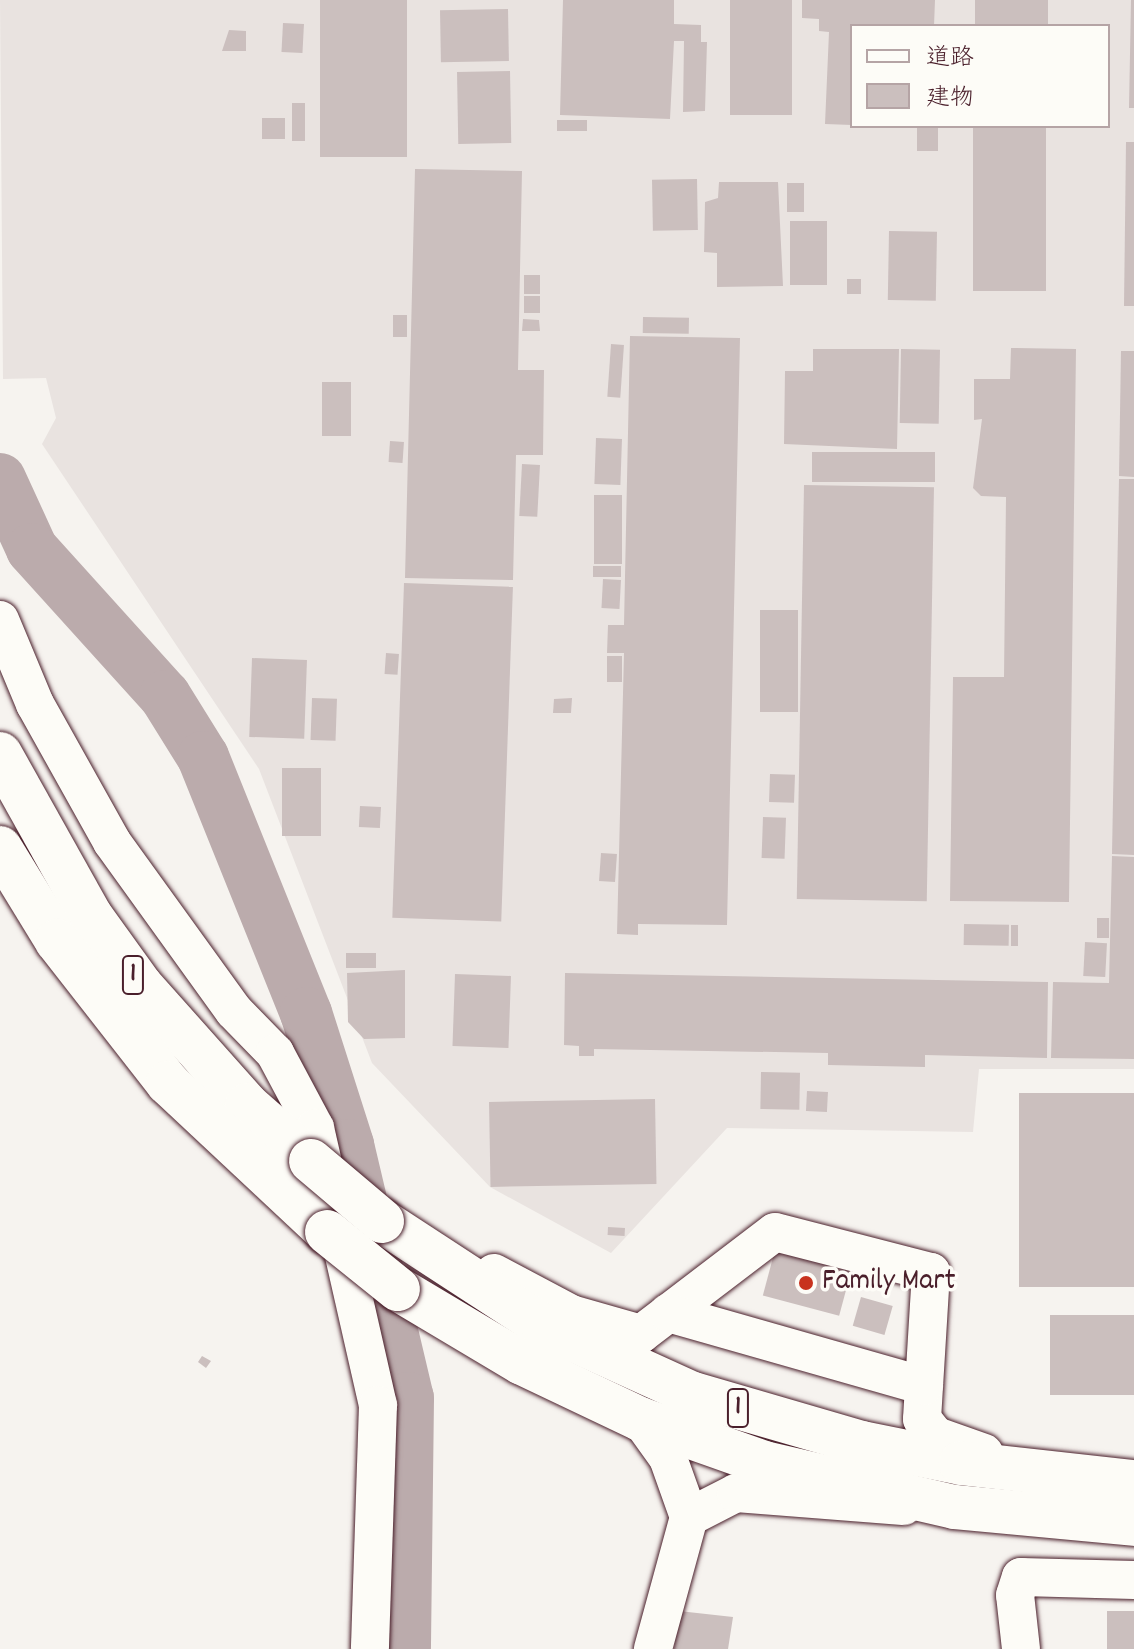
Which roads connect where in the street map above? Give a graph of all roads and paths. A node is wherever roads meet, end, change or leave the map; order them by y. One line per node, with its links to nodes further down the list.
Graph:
1 (0, 620): 14 (street)
2 (0, 754): 4 (highway, 1, bridge)
3 (0, 848): 7 (highway, 1, bridge)
4 (396, 1230): 5 (street); 8 (highway, 1)
5 (668, 1313): 6 (street); 6 (street)
6 (924, 1386): 8 (street)
7 (640, 1419): 10 (highway, 1); 11 (street)
8 (1070, 1478): 9 (highway, 1)
9 (1134, 1482)
10 (955, 1507): 11 (street); 12 (highway, 1)
11 (689, 1517): 15 (street)
12 (1134, 1524)
13 (1134, 1580): 16 (street)
14 (370, 1649)
15 (653, 1649)
16 (1021, 1649)

